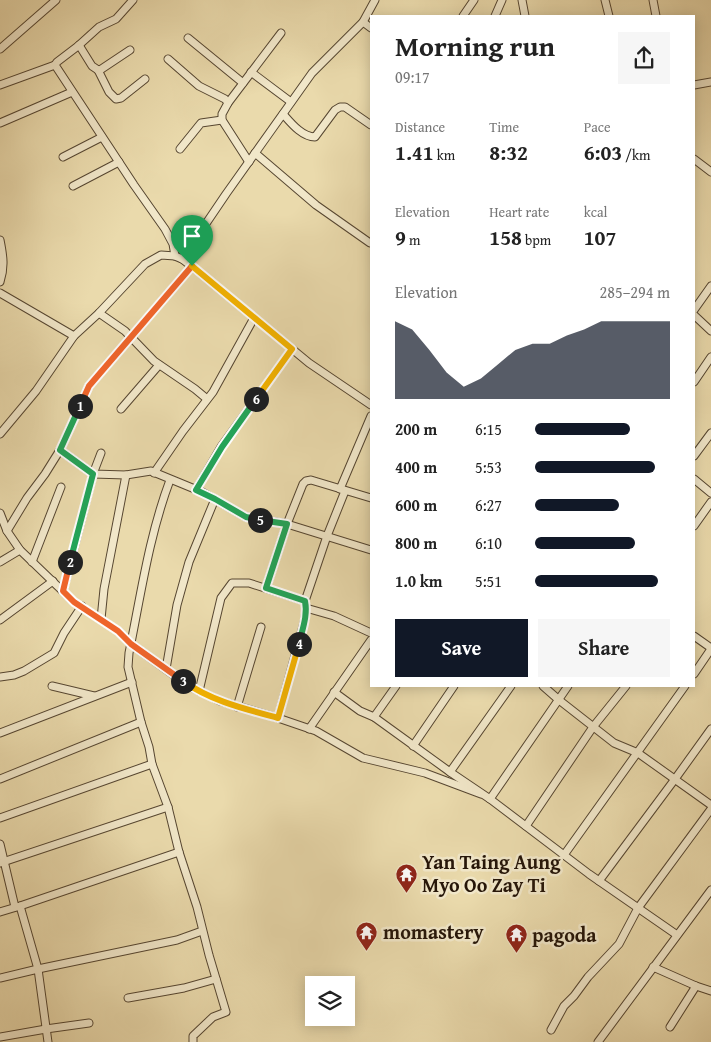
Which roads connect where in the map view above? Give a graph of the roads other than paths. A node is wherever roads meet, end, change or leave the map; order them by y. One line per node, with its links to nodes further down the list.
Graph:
1 (56, 0): 19 (street)
2 (133, 0): 18 (street)
3 (375, 0): 14 (street)
4 (474, 0): 9 (street)
5 (502, 0): 10 (street)
6 (522, 0): 11 (street)
7 (605, 0): 12 (street)
8 (653, 0): 13 (street)
9 (464, 15)
10 (495, 15)
11 (525, 15)
12 (609, 15)
13 (656, 15)
14 (363, 22): 15 (street); 31 (street)
15 (370, 27)
16 (281, 33): 24 (street)
17 (188, 38): 27 (street)
18 (79, 45): 22 (street); 23 (street)
19 (0, 49)
20 (130, 50): 23 (street)
21 (168, 59): 32 (street)
22 (55, 65): 28 (street); 30 (street)
23 (98, 70): 25 (street)
24 (251, 72): 27 (street); 31 (street)
25 (145, 79)
26 (711, 82): 29 (street)
27 (243, 83): 32 (street)
28 (0, 85)
29 (695, 85)
30 (72, 92): 35 (street); 37 (street)
31 (291, 102): 33 (street)
32 (228, 103): 34 (street)
33 (283, 114): 36 (street); 39 (street)
34 (222, 120): 38 (street); 43 (street)
35 (0, 123)
36 (370, 124)
37 (102, 137): 40 (street); 42 (street)
38 (180, 149)
39 (255, 154): 43 (street); 47 (street)
40 (63, 157)
41 (695, 160): 44 (street)
42 (119, 162): 45 (street); 48 (street)
43 (249, 162): 49 (street)
44 (711, 172)
45 (73, 186)
46 (0, 240): 51 (street)
47 (370, 243)
48 (174, 256): 49 (street); 55 (street)
49 (182, 259): 50 (street)
50 (192, 266): 57 (street); 60 (street)
51 (0, 282)
52 (711, 286): 54 (street)
53 (0, 293): 59 (street)
54 (695, 309)
55 (99, 313): 59 (street); 60 (street)
56 (695, 316): 58 (street)
57 (254, 318): 61 (street); 65 (street)
58 (711, 331)
59 (74, 336): 70 (street)
60 (131, 337): 63 (street); 71 (street)
61 (292, 349): 66 (street); 80 (street)
62 (711, 357): 64 (street)
63 (159, 365): 65 (street); 67 (street)
64 (695, 381)
65 (207, 399): 74 (street)
66 (370, 404)
67 (121, 409)
68 (370, 419): 81 (street)
69 (711, 433): 73 (street)
70 (0, 434)
71 (60, 450): 75 (street); 89 (street)
72 (100, 453): 75 (street)
73 (695, 455)
74 (154, 473): 76 (street); 77 (street)
75 (93, 474): 76 (street); 97 (street)
76 (126, 474): 100 (street)
77 (170, 480): 80 (street); 106 (street)
78 (695, 480): 82 (street)
79 (61, 487): 94 (street)
80 (196, 490): 84 (street)
81 (342, 490): 83 (street); 87 (street); 90 (street)
82 (711, 493)
83 (370, 498)
84 (215, 499): 87 (street); 108 (street)
85 (711, 502): 88 (street)
86 (1, 516): 89 (street)
87 (287, 524): 90 (street); 96 (street)
88 (695, 525)
89 (8, 531): 91 (street)
90 (326, 536): 92 (street); 98 (street)
91 (20, 550): 93 (street); 94 (street)
92 (370, 550)
93 (0, 562)
94 (32, 562): 95 (street)
95 (52, 581): 97 (street); 101 (street)
96 (266, 588): 98 (street); 120 (street)
97 (63, 591): 99 (street)
98 (306, 604): 103 (street); 126 (street)
99 (82, 606): 100 (street); 110 (street)
100 (101, 619): 106 (street)
101 (0, 620)
102 (261, 626): 124 (street)
103 (370, 633)
104 (695, 637): 107 (street)
105 (370, 641): 121 (street)
106 (131, 644): 108 (street); 111 (street)
107 (711, 648): 109 (street)
108 (166, 669): 120 (street)
109 (695, 672)
110 (0, 677)
111 (132, 682): 122 (street); 127 (street)
112 (52, 686): 122 (street)
113 (395, 687): 125 (street)
114 (453, 687): 132 (street)
115 (510, 687): 135 (street)
116 (544, 687): 123 (street)
117 (567, 687): 123 (street)
118 (625, 687): 128 (street)
119 (684, 687): 133 (street)
120 (199, 691): 124 (street)
121 (334, 692): 125 (street); 129 (street)
122 (94, 696): 131 (street)
123 (559, 700): 128 (street); 139 (street)
124 (237, 706): 126 (street)
125 (374, 717): 132 (street)
126 (278, 718): 129 (street)
127 (141, 722): 134 (street); 136 (street)
128 (593, 726): 133 (street); 143 (street)
129 (309, 729): 138 (street)
130 (711, 729): 137 (street)
131 (0, 733)
132 (413, 746): 135 (street)
133 (638, 753): 137 (street); 146 (street)
134 (152, 764): 140 (street); 142 (street)
135 (450, 772): 138 (street)
136 (0, 779)
137 (675, 779): 141 (street); 148 (street)
138 (481, 794): 139 (street)
139 (490, 799): 143 (street)
140 (168, 807): 145 (street); 147 (street)
141 (711, 807): 152 (street)
142 (0, 818)
143 (526, 826): 146 (street)
144 (0, 844): 147 (street)
145 (179, 852): 151 (street); 154 (street)
146 (564, 855): 148 (street)
147 (2, 862): 151 (street)
148 (599, 881): 152 (street)
149 (711, 890): 150 (street)
150 (708, 900): 155 (street)
151 (18, 906): 153 (street); 157 (street)
152 (638, 908): 155 (street); 166 (street)
153 (0, 912)
154 (202, 931): 157 (street); 159 (street)
155 (677, 935): 156 (street)
156 (654, 966): 160 (street); 170 (street)
157 (38, 969): 158 (street); 165 (street)
158 (0, 978)
159 (216, 979): 162 (street); 169 (street)
160 (696, 986): 161 (street); 164 (street)
161 (711, 990)
162 (128, 998)
163 (89, 1023): 165 (street)
164 (670, 1027)
165 (46, 1029): 167 (street); 168 (street)
166 (551, 1030)
167 (0, 1037)
168 (48, 1042)
169 (193, 1042)
170 (598, 1042)

